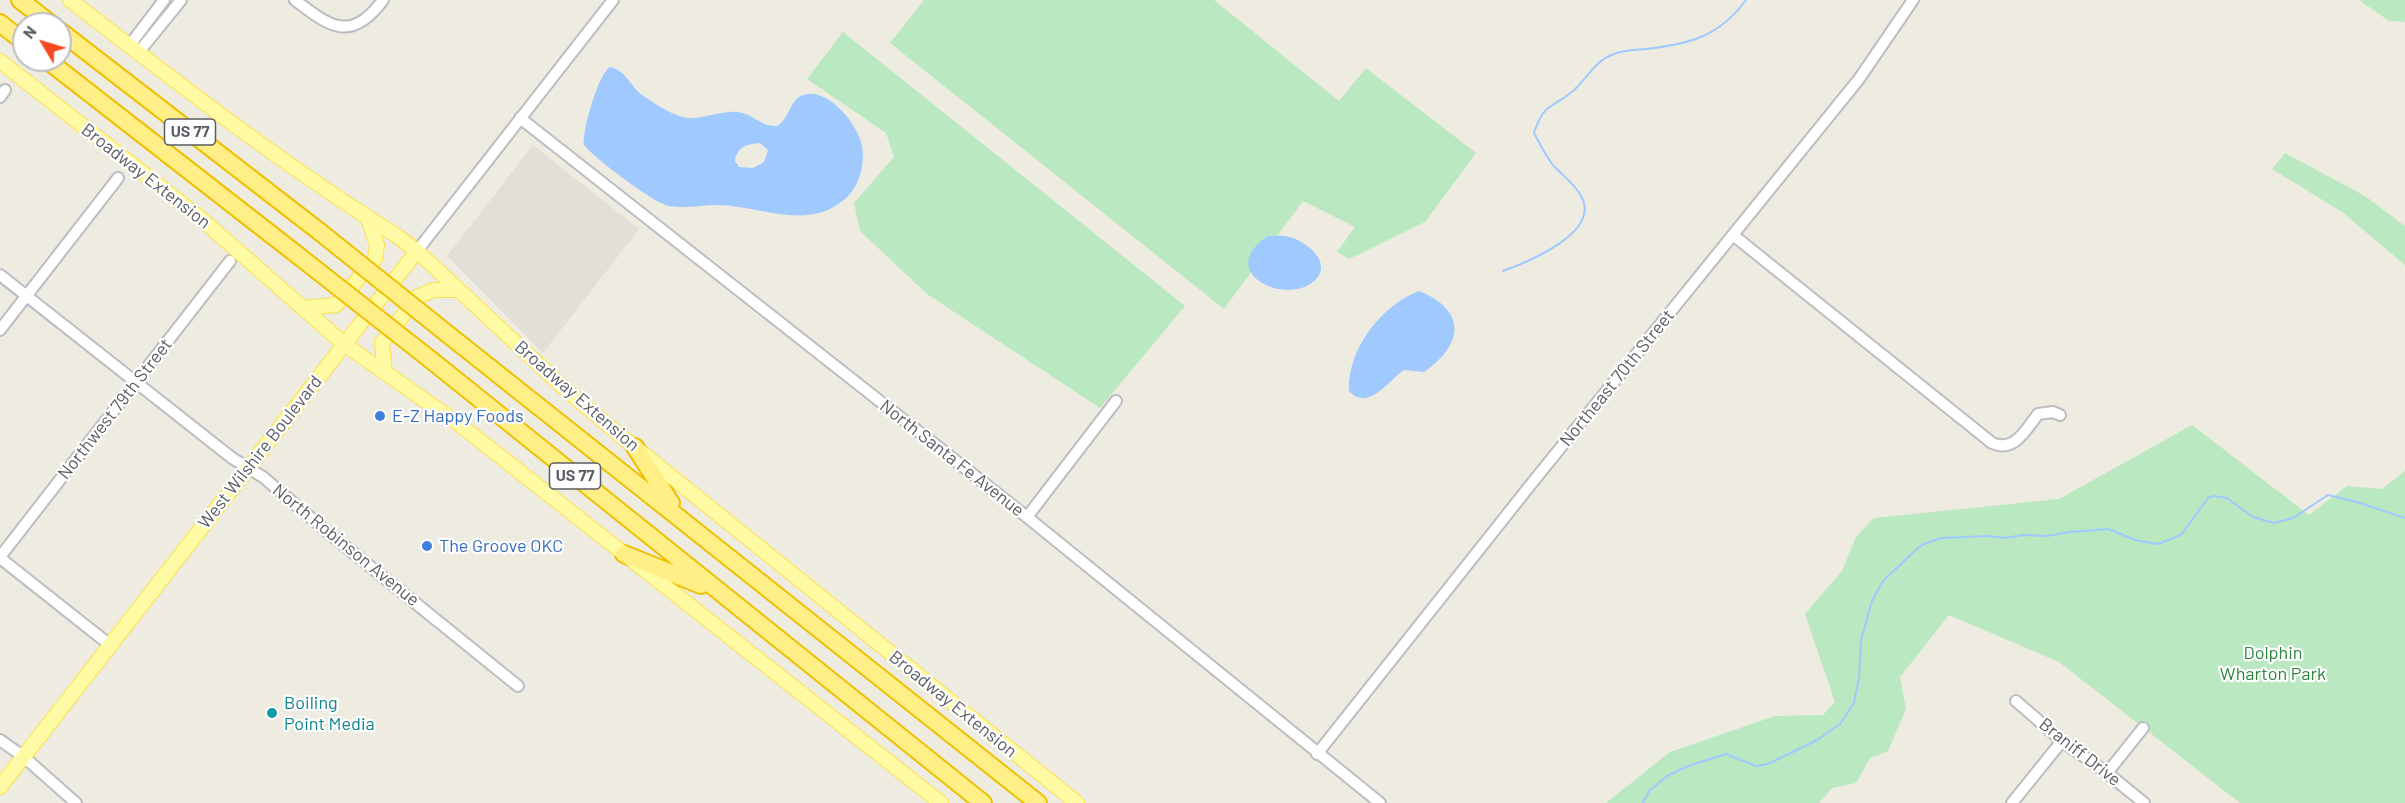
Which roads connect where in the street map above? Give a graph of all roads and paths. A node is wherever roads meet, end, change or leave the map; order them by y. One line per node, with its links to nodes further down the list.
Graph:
1 (20, 0): 9 (highway)
2 (70, 0): 13 (main road, Broadway Extension)
3 (164, 0): 13 (street)
4 (181, 0): 13 (street)
5 (295, 0): 6 (street)
6 (384, 0)
7 (613, 0): 16 (street, West Wilshire Boulevard)
8 (1913, 0): 19 (street, Northeast 70th Street)
9 (36, 12)
10 (0, 23): 11 (highway)
11 (12, 32)
12 (72, 40): 35 (highway, Broadway Extension / US 77, bridge)
13 (133, 49): 18 (main road, Broadway Extension)
14 (0, 61): 25 (main road, Broadway Extension)
15 (62, 72): 38 (highway, Broadway Extension / US 77, bridge)
16 (520, 118): 20 (street, West Wilshire Boulevard); 34 (street, North Santa Fe Avenue)
17 (118, 178): 24 (street)
18 (368, 218): 20 (main road, Broadway Extension); 25 (main road)
19 (1733, 235): 31 (street); 45 (street, Northeast 70th Street)
20 (417, 251): 23 (main road, Broadway Extension); 27 (main road, West Wilshire Boulevard)
21 (230, 261): 29 (street, Northwest 79th Street)
22 (0, 275): 24 (street, North Robinson Avenue)
23 (457, 290): 28 (main road); 32 (main road, Broadway Extension)
24 (27, 296): 26 (street); 29 (street, North Robinson Avenue)
25 (303, 308): 27 (main road, Broadway Extension)
26 (0, 330)
27 (344, 344): 28 (main road, Broadway Extension); 33 (main road, West Wilshire Boulevard)
28 (385, 373): 36 (main road, Broadway Extension)
29 (136, 382): 33 (street, North Robinson Avenue); 37 (street, Northwest 79th Street)
30 (1116, 401): 34 (street)
31 (2060, 415)
32 (635, 447): 35 (highway); 53 (main road, Broadway Extension)
33 (248, 468): 39 (main road, West Wilshire Boulevard); 40 (street, North Robinson Avenue)
34 (1027, 517): 45 (street, North Santa Fe Avenue)
35 (682, 518): 52 (highway, Broadway Extension / US 77)
36 (624, 554): 38 (highway); 50 (main road, Broadway Extension)
37 (0, 558): 39 (street)
38 (719, 593): 51 (highway, Broadway Extension / US 77)
39 (110, 645): 46 (main road, West Wilshire Boulevard)
40 (518, 686)
41 (2016, 701): 44 (street, Braniff Drive)
42 (2143, 728): 47 (street)
43 (0, 740): 46 (street)
44 (2061, 741): 47 (street, Braniff Drive); 55 (street)
45 (1317, 754): 54 (street, North Santa Fe Avenue)
46 (24, 757): 48 (main road, West Wilshire Boulevard); 49 (street)
47 (2107, 773): 56 (street, Braniff Drive)
48 (0, 787)
49 (76, 803)
50 (941, 803)
51 (983, 803)
52 (1038, 803)
53 (1077, 803)
54 (1380, 803)
55 (2012, 803)
56 (2144, 803)

